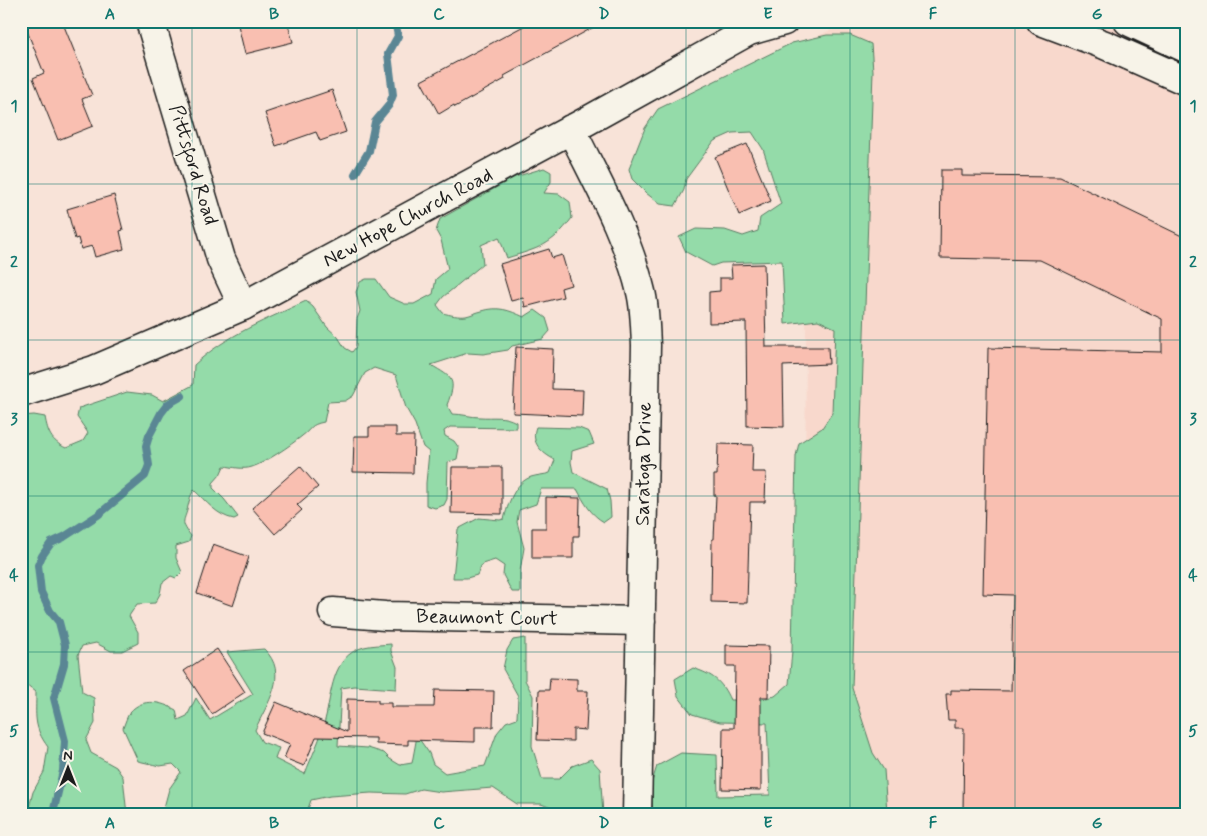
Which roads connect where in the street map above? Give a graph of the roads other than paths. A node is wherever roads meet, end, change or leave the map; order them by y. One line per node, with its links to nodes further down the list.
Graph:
1 (150, 21): 8 (street, Pittsford Road)
2 (784, 21): 7 (street, New Hope Church Road)
3 (1041, 21): 6 (street)
4 (1128, 21): 5 (street)
5 (1186, 48)
6 (1186, 81)
7 (571, 129): 8 (street, New Hope Church Road); 11 (street, Saratoga Drive)
8 (243, 306): 9 (street, New Hope Church Road)
9 (21, 393)
10 (333, 612): 11 (street, Beaumont Court)
11 (641, 621): 12 (street, Saratoga Drive)
12 (637, 815)

